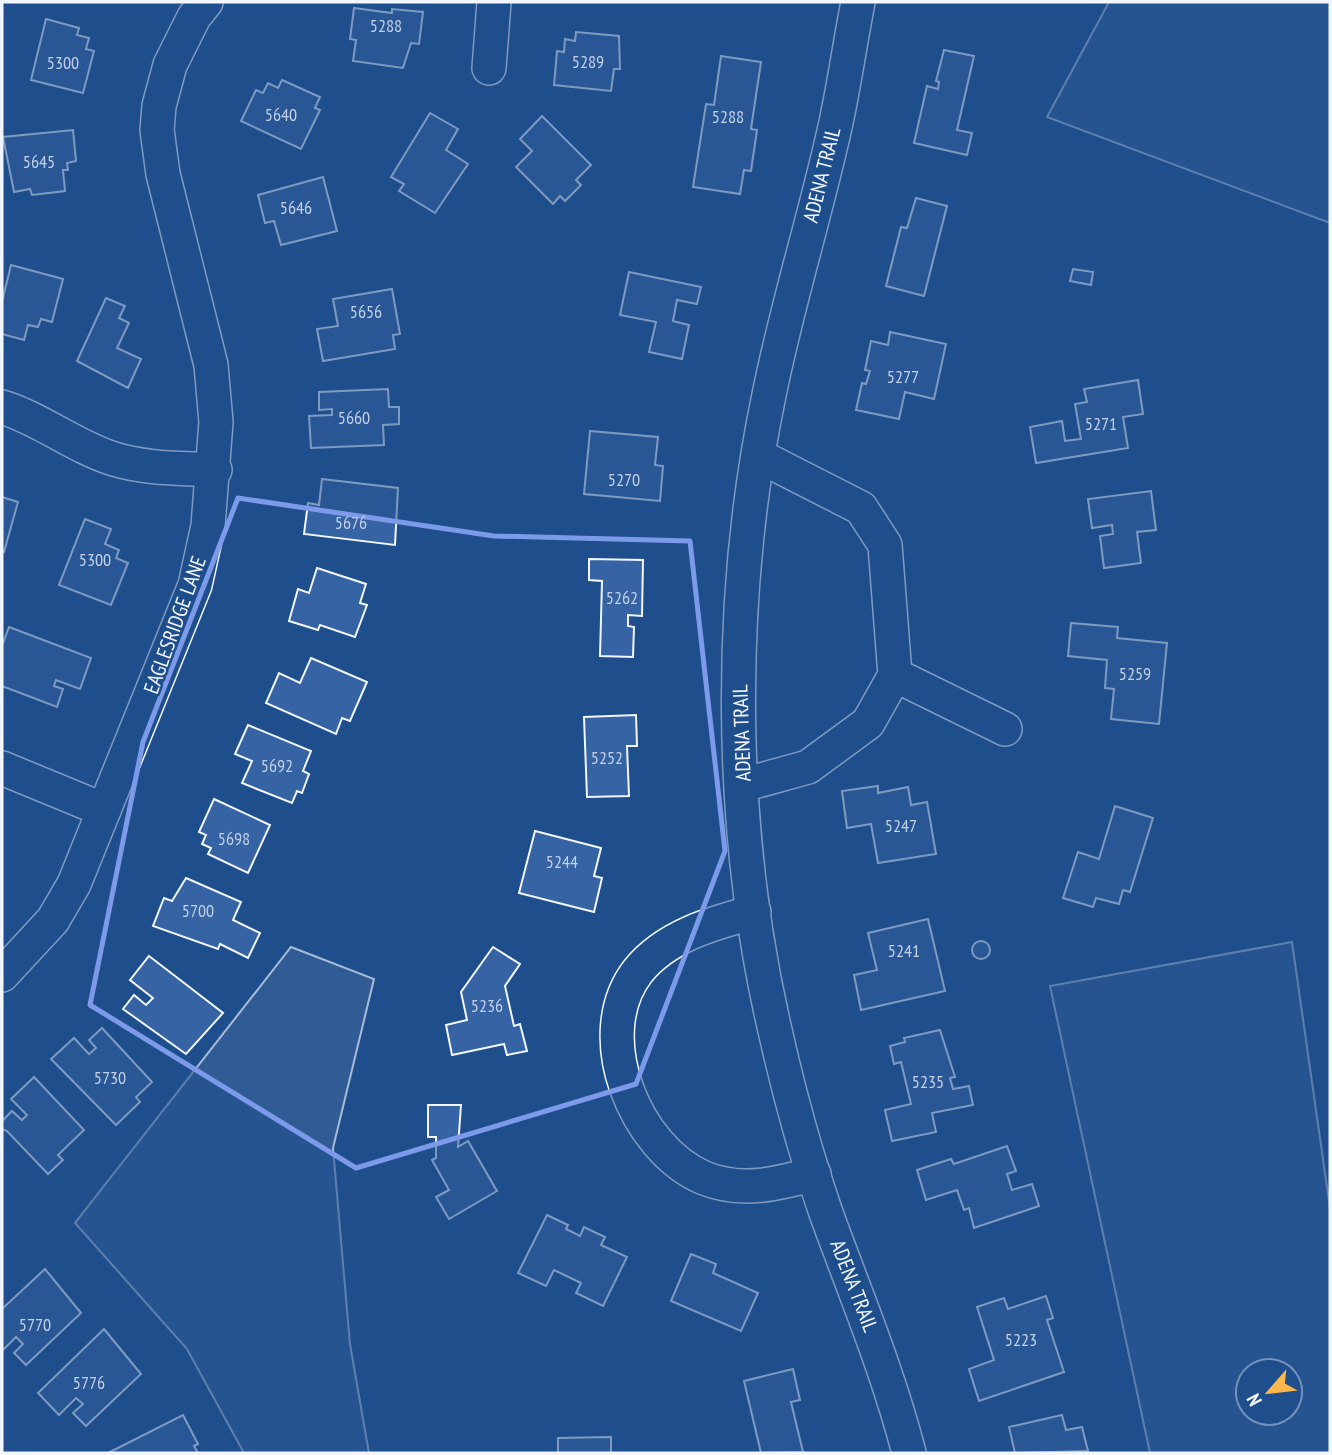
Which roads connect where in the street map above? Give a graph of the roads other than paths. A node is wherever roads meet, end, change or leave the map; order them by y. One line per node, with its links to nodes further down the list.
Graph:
1 (494, 2): 4 (street)
2 (858, 2): 6 (street, ADENA TRAIL)
3 (190, 7): 7 (street, EAGLESRIDGE LANE)
4 (489, 68)
5 (2, 407): 7 (street)
6 (759, 456): 8 (street); 11 (street, ADENA TRAIL)
7 (215, 470): 12 (street, EAGLESRIDGE LANE)
8 (895, 675): 9 (street); 11 (street)
9 (1005, 729)
10 (2, 768): 12 (street)
11 (743, 785): 13 (street, ADENA TRAIL)
12 (104, 810): 14 (street, EAGLESRIDGE LANE)
13 (754, 912): 15 (street, ADENA TRAIL); 15 (street)
14 (2, 975)
15 (814, 1174): 16 (street, ADENA TRAIL)
16 (909, 1453)

